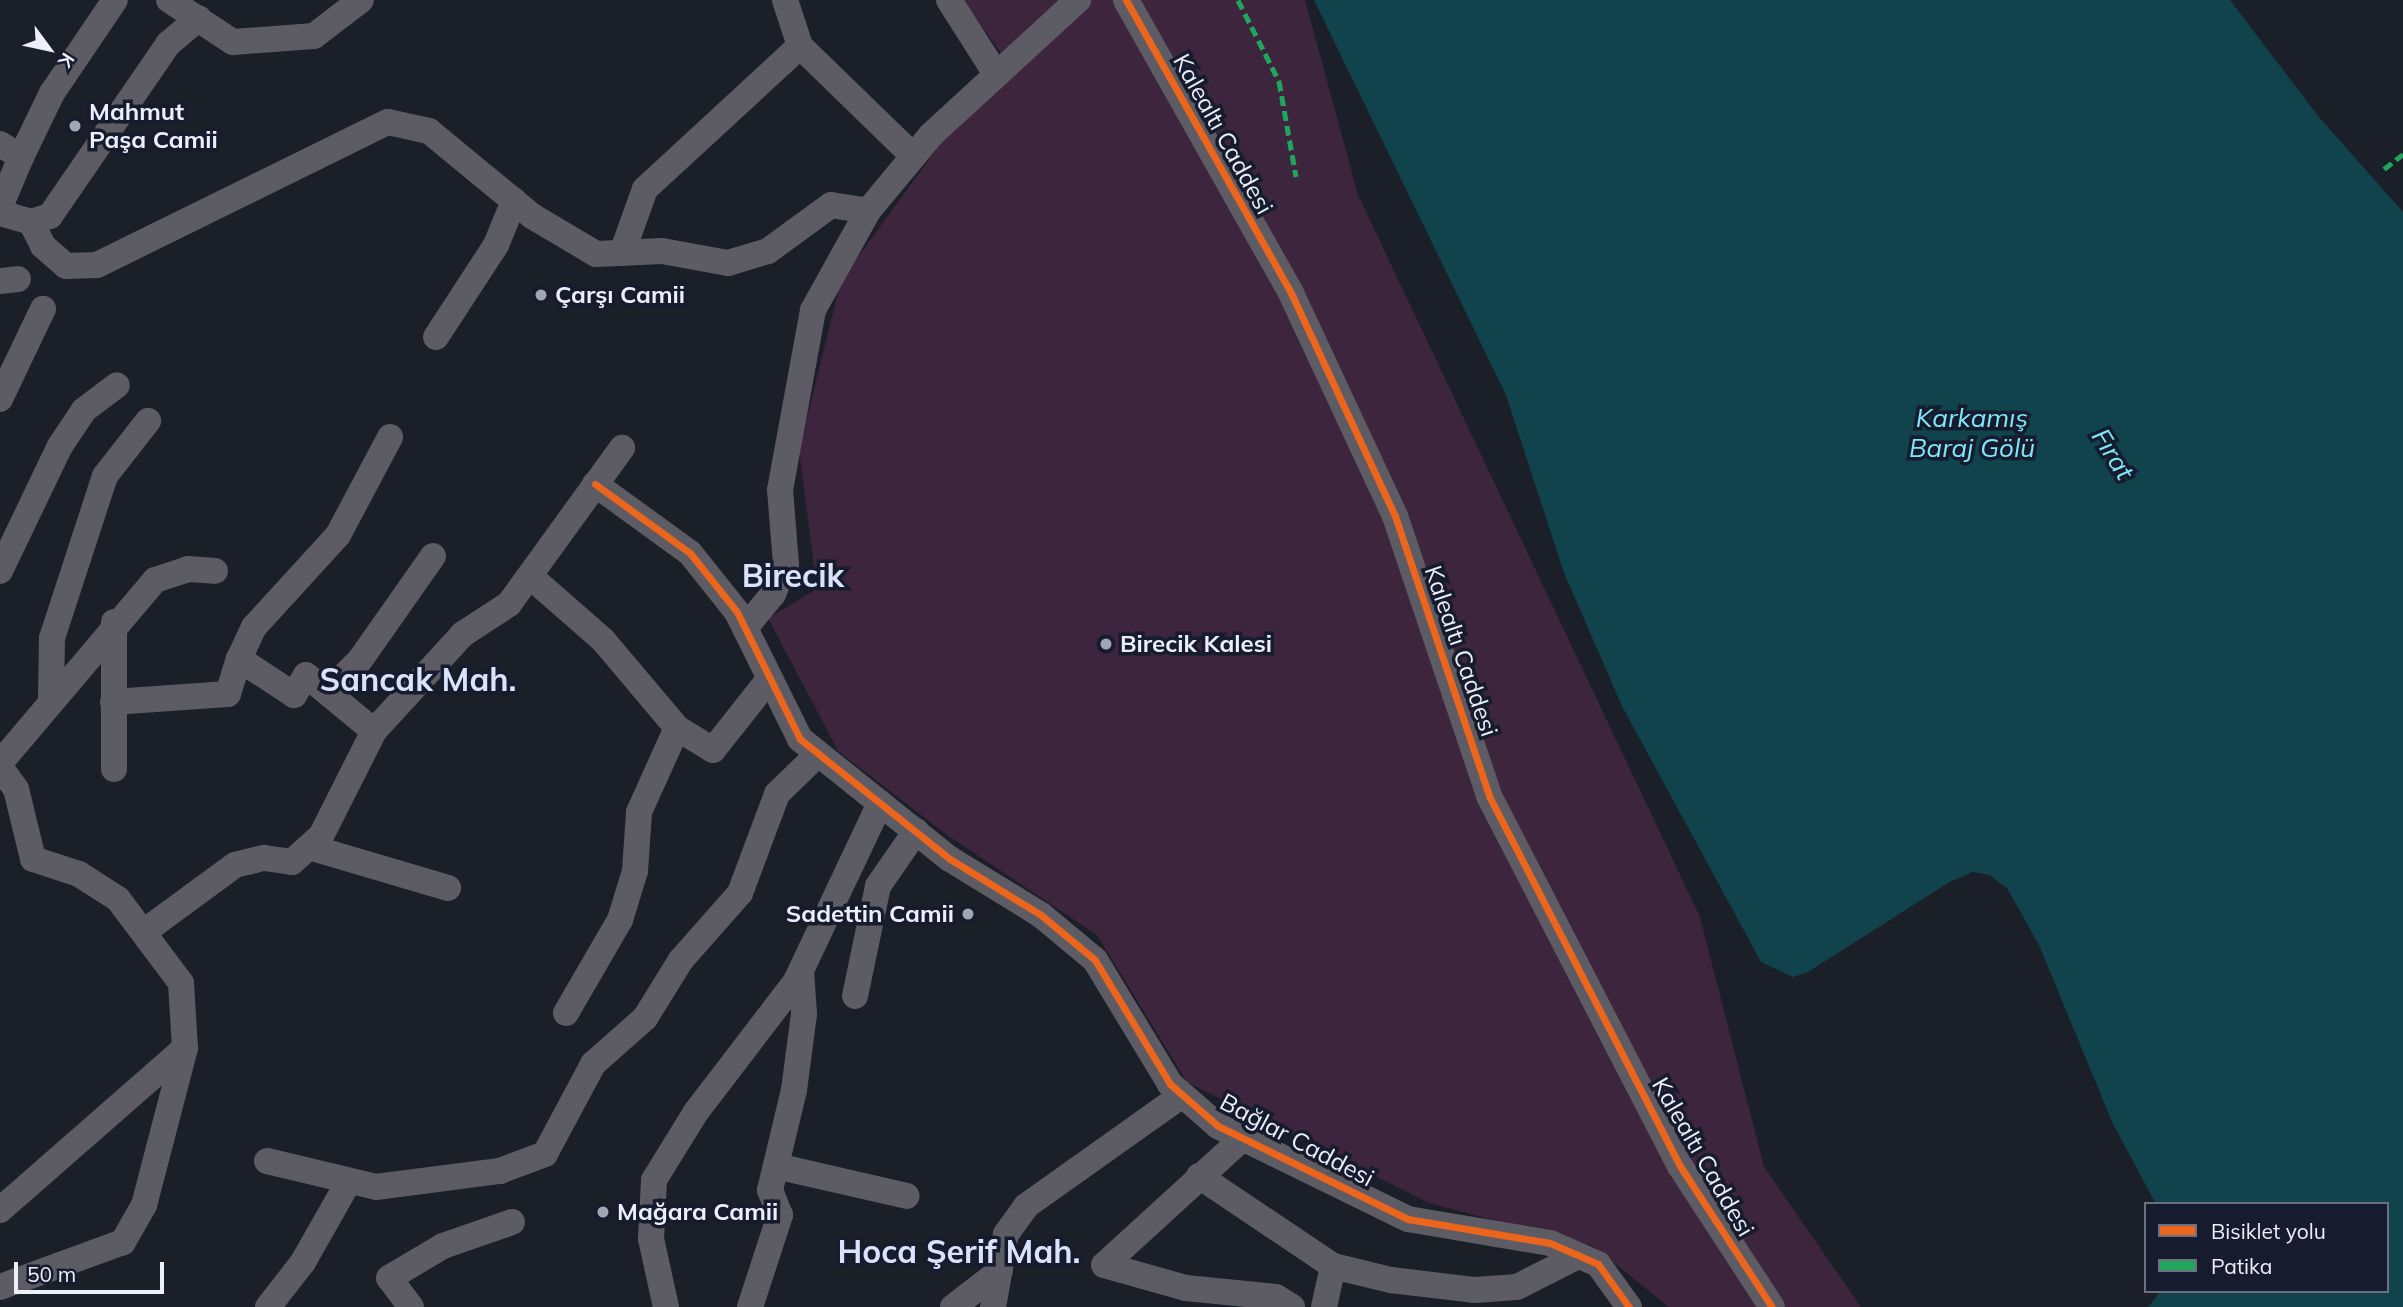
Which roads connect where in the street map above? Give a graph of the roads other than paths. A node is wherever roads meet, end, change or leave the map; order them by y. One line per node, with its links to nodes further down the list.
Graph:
1 (115, 0): 11 (street)
2 (169, 0): 8 (street)
3 (361, 0): 8 (street)
4 (785, 0): 9 (street)
5 (949, 0): 10 (street)
6 (1078, 0): 10 (street)
7 (1126, 0): 74 (street, Kalealtı Caddesi)
8 (199, 18): 17 (street)
9 (800, 47): 12 (street); 18 (street)
10 (996, 74): 12 (street)
11 (11, 151): 14 (street)
12 (913, 156): 15 (street)
13 (514, 201): 17 (street); 18 (street); 20 (street)
14 (0, 207)
15 (868, 211): 18 (street); 32 (street)
16 (0, 213): 17 (street)
17 (31, 222)
18 (622, 253)
19 (43, 309): 22 (street)
20 (436, 337)
21 (117, 385): 28 (street)
22 (0, 399)
23 (148, 421): 36 (street)
24 (390, 437): 33 (street)
25 (622, 448): 26 (street)
26 (595, 484): 30 (street); 32 (street, Bağlar Caddesi)
27 (433, 556): 35 (street)
28 (0, 571)
29 (215, 571): 31 (street)
30 (531, 577): 38 (street); 39 (street)
31 (114, 622): 36 (street); 37 (street)
32 (745, 628): 34 (street, Bağlar Caddesi)
33 (239, 659): 35 (street); 37 (street)
34 (769, 679): 38 (street); 40 (street, Bağlar Caddesi)
35 (330, 690): 39 (street)
36 (51, 699): 41 (street)
37 (113, 702): 42 (street)
38 (677, 728): 50 (street)
39 (374, 731): 45 (street)
40 (818, 754): 43 (street, Bağlar Caddesi); 57 (street)
41 (0, 765): 47 (street)
42 (114, 769)
43 (880, 803): 44 (street, Bağlar Caddesi); 48 (street)
44 (916, 831): 49 (street); 52 (street, Bağlar Caddesi)
45 (309, 847): 46 (street); 47 (street)
46 (449, 888)
47 (145, 931): 51 (street)
48 (801, 971): 55 (street); 67 (street)
49 (855, 996)
50 (566, 1013)
51 (186, 1048): 59 (street); 64 (street)
52 (1182, 1095): 53 (street, Bağlar Caddesi); 63 (street)
53 (1243, 1138): 56 (street); 61 (street, Bağlar Caddesi)
54 (268, 1161): 57 (street)
55 (776, 1166): 58 (street); 68 (street)
56 (1199, 1176): 62 (street); 71 (street)
57 (349, 1181): 65 (street)
58 (907, 1196)
59 (0, 1210)
60 (512, 1223): 66 (street)
61 (1578, 1255): 62 (street); 73 (street, Bağlar Caddesi)
62 (1333, 1266): 72 (street)
63 (1000, 1271): 69 (street); 70 (street)
64 (0, 1287)
65 (268, 1307)
66 (411, 1307)
67 (666, 1307)
68 (750, 1307)
69 (953, 1307)
70 (993, 1307)
71 (1292, 1307)
72 (1324, 1307)
73 (1629, 1307)
74 (1772, 1307)

